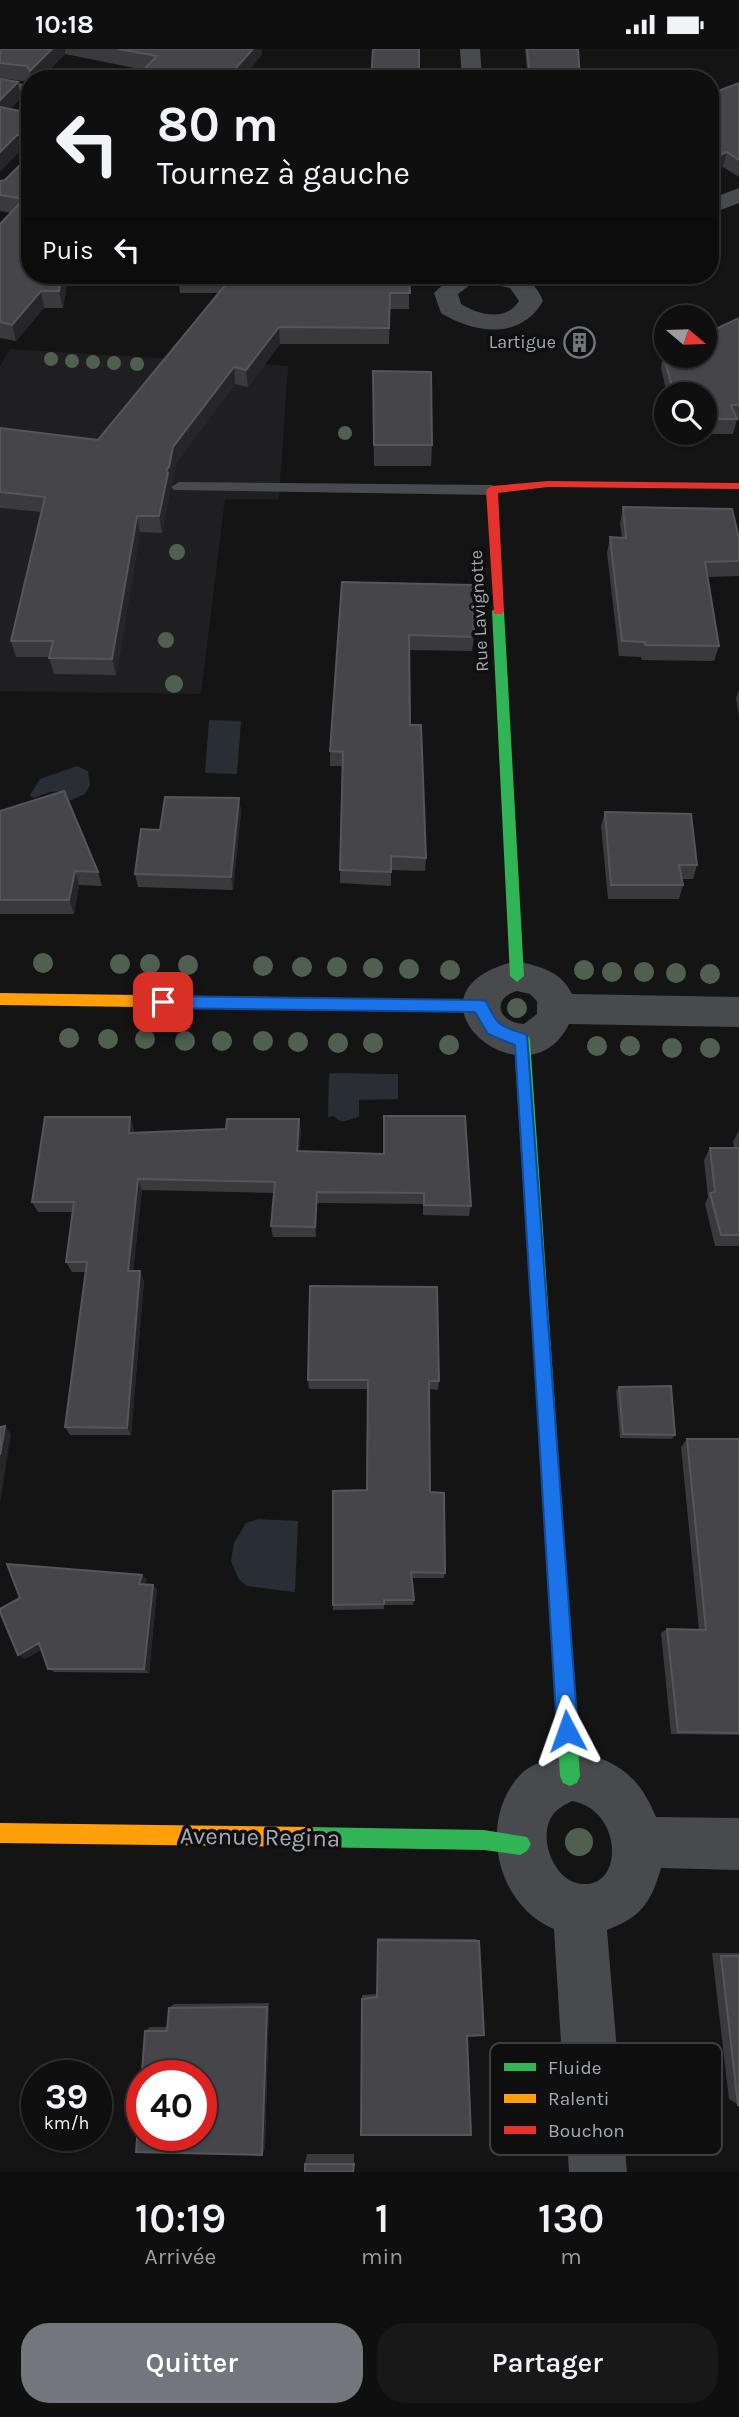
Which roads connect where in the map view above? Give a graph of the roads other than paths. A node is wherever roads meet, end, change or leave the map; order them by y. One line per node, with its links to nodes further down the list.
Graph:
1 (470, 49): 2 (street)
2 (471, 70)
3 (0, 86): 4 (street)
4 (21, 90)
5 (739, 195): 6 (street)
6 (719, 203)
7 (454, 284): 8 (street)
8 (534, 284)
9 (739, 486): 11 (street)
10 (179, 487): 11 (lane)
11 (492, 490): 12 (street, Rue Lavignotte)
12 (517, 976): 14 (street); 15 (street)
13 (0, 999): 14 (street)
14 (481, 1006): 17 (street)
15 (558, 1009): 16 (street); 17 (street)
16 (739, 1013)
17 (522, 1039): 18 (street)
18 (570, 1776): 20 (street); 21 (street)
19 (0, 1833): 21 (street, Avenue Regina)
20 (638, 1842): 22 (street); 23 (street)
21 (520, 1844): 23 (street)
22 (739, 1845)
23 (579, 1911): 24 (street)
24 (589, 2043)

